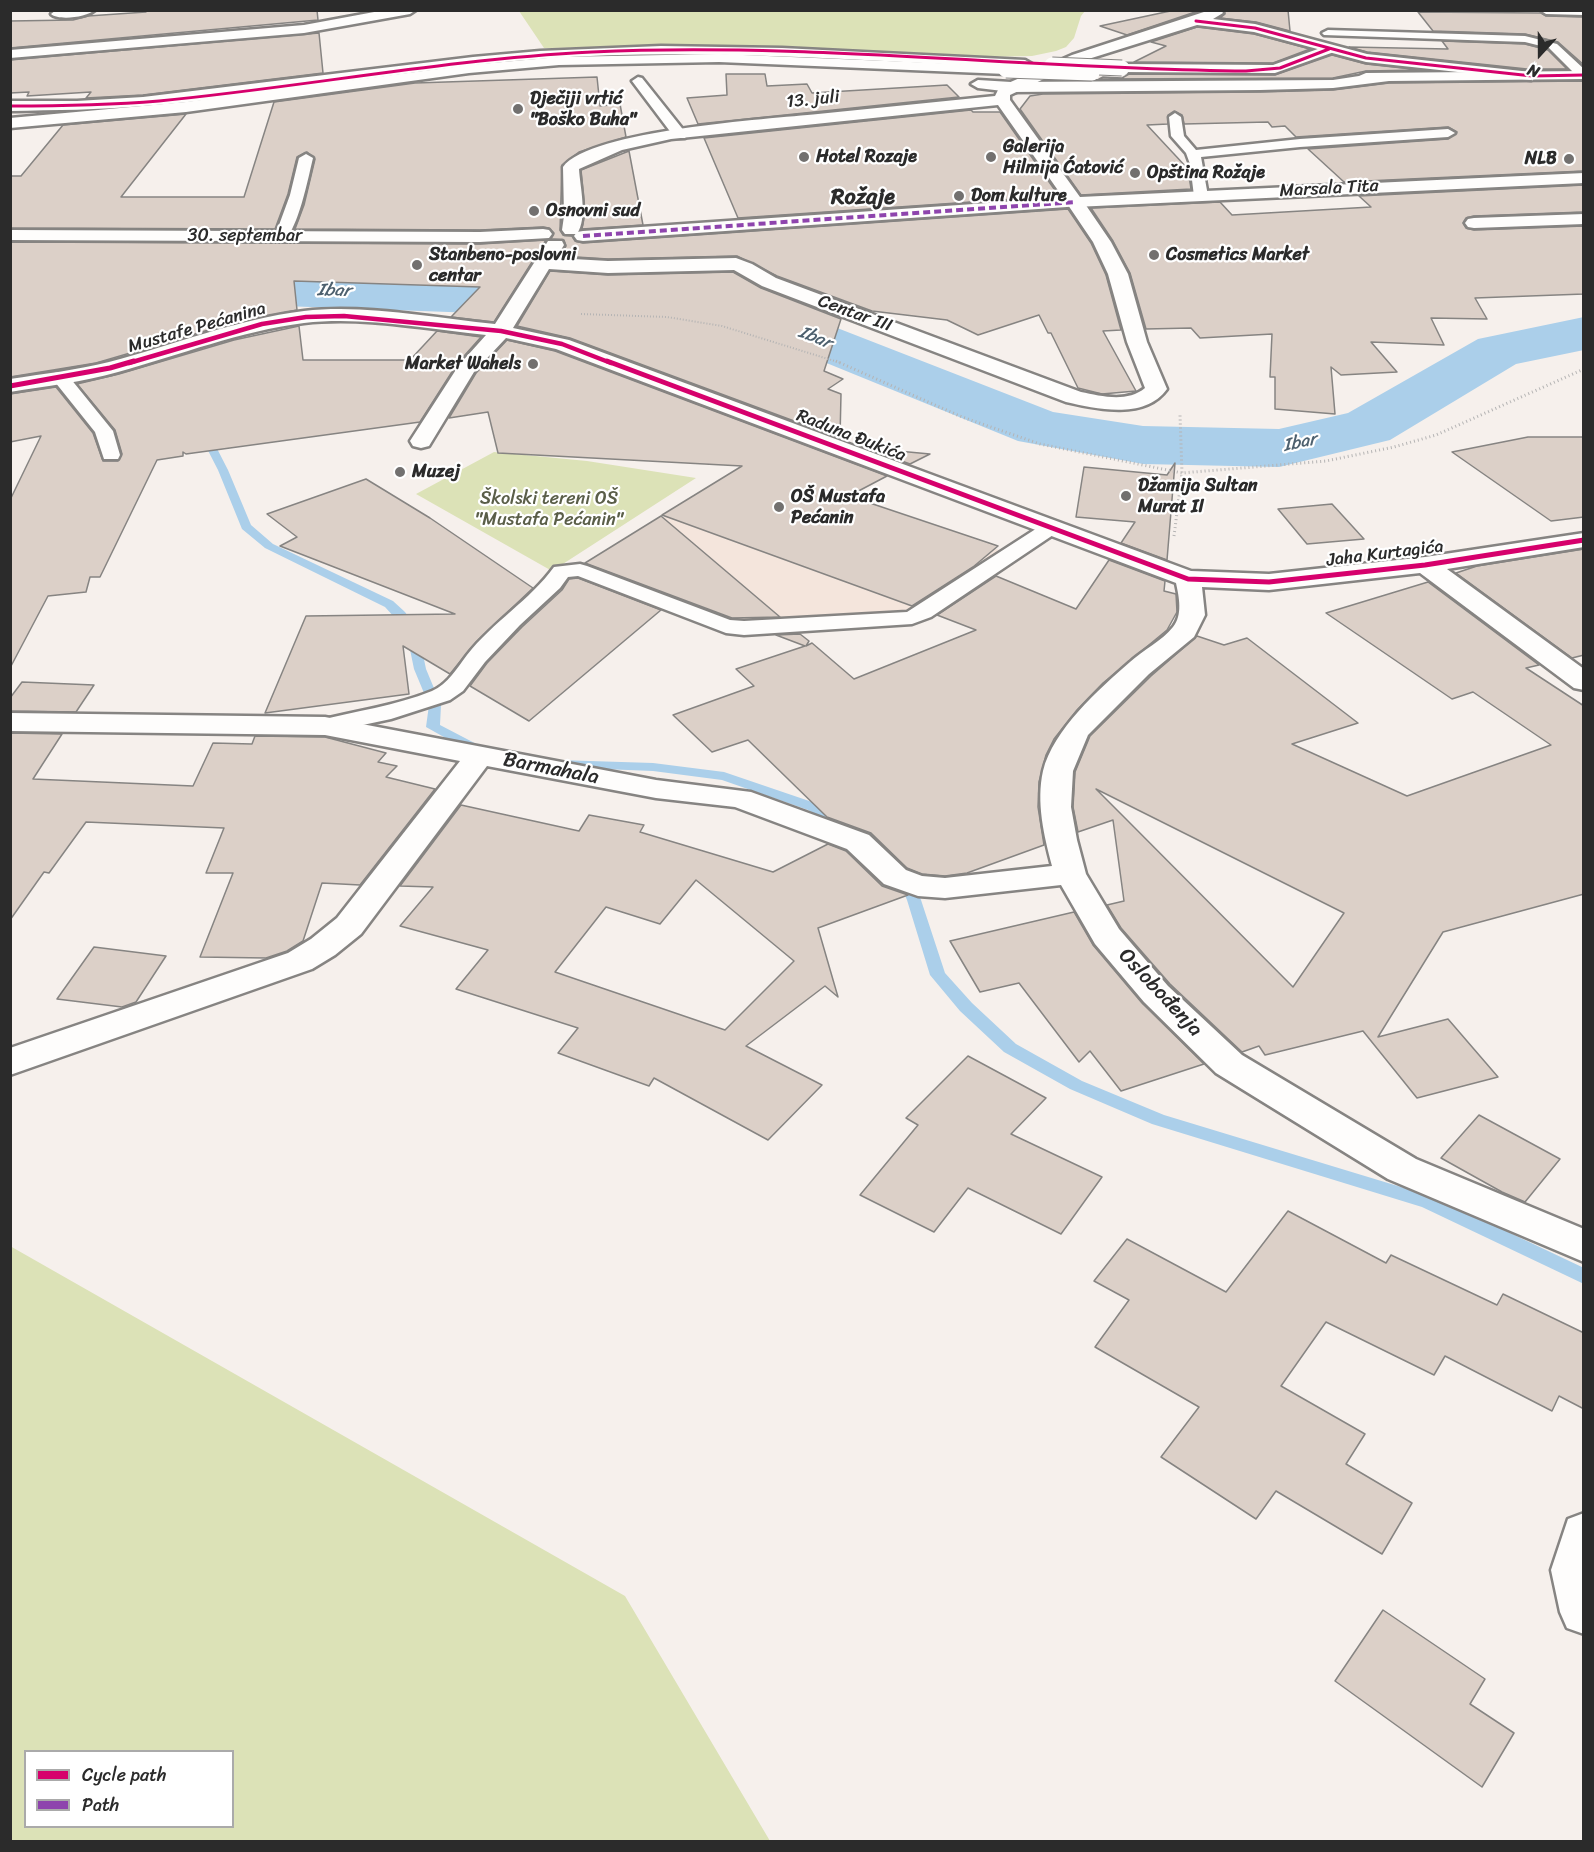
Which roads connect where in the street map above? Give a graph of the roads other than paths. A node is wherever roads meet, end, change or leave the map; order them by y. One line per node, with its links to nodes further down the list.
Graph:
1 (90, 10): 6 (street)
2 (410, 10): 10 (street)
3 (1218, 10): 7 (street)
4 (1546, 10): 5 (street)
5 (1584, 11)
6 (58, 14)
7 (1196, 21): 9 (street); 17 (street)
8 (1328, 33): 13 (lane)
9 (1329, 49): 12 (street); 18 (street, bridge)
10 (10, 54)
11 (719, 58): 15 (street, bridge); 17 (street); 20 (street)
12 (1366, 58): 14 (street); 15 (street)
13 (1583, 75): 14 (street)
14 (1532, 76): 15 (street)
15 (1388, 77): 17 (street)
16 (638, 81): 22 (lane)
17 (1006, 93): 22 (street, 13. juli); 27 (street)
18 (10, 106)
19 (1175, 117): 23 (lane)
20 (10, 123)
21 (1448, 133): 23 (lane)
22 (680, 135): 30 (street, 13. juli)
23 (1192, 154): 26 (lane)
24 (306, 158): 32 (lane)
25 (1584, 178): 26 (street, Marsala Tita)
26 (1201, 196): 27 (street, Marsala Tita)
27 (1075, 202): 30 (street, Marsala Tita); 33 (street, Centar III)
28 (1583, 220): 29 (street)
29 (1474, 223)
30 (577, 233): 33 (street, Marsala Tita)
31 (10, 235): 32 (street, 30. septembar)
32 (282, 236): 33 (street, 30. septembar)
33 (547, 246): 34 (street)
34 (503, 327): 35 (street, Mustafe Pećanina); 37 (street); 39 (street, Raduna Ðukića)
35 (60, 377): 36 (street, Mustafe Pećanina); 38 (lane)
36 (10, 386)
37 (421, 441)
38 (111, 455)
39 (1052, 527): 42 (street, Raduna Ðukića); 45 (lane)
40 (1584, 540): 41 (street, Jaha Kurtagića)
41 (1425, 565): 42 (street, Jaha Kurtagića); 43 (street)
42 (1179, 576): 47 (street, Oslobođenja)
43 (1584, 682)
44 (10, 722): 45 (street, Barmahala)
45 (325, 726): 46 (street, Barmahala)
46 (480, 755): 47 (street, Barmahala); 48 (street)
47 (1070, 874): 49 (street, Oslobođenja)
48 (10, 1062)
49 (1584, 1246)
50 (1584, 1534): 51 (street)
51 (1584, 1612)

